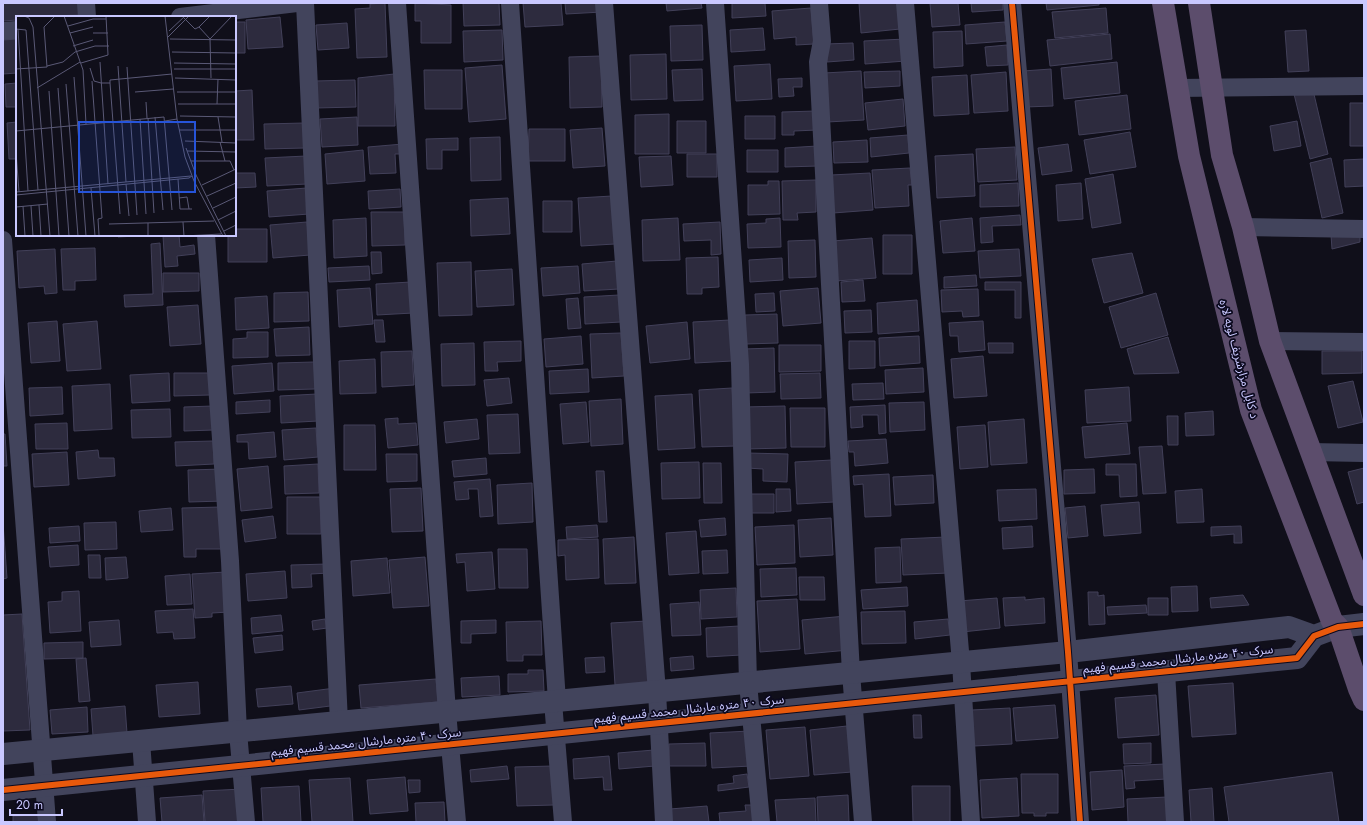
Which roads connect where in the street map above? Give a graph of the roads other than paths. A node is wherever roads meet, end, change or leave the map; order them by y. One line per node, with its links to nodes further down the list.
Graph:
1 (86, 3): 14 (street)
2 (297, 3): 13 (street)
3 (305, 3): 45 (street)
4 (397, 3): 43 (street)
5 (510, 3): 41 (street)
6 (604, 3): 38 (street)
7 (715, 3): 37 (street)
8 (819, 3): 35 (street)
9 (905, 3): 33 (street)
10 (1012, 3): 32 (street)
11 (1163, 3): 18 (highway, د کابل مزارشریف لویه لاره)
12 (1199, 3): 19 (highway)
13 (187, 13)
14 (87, 16)
15 (16, 30): 16 (street)
16 (3, 31)
17 (1364, 86): 19 (street)
18 (1178, 88): 19 (street); 30 (highway, د کابل مزارشریف لویه لاره)
19 (1212, 88): 20 (highway)
20 (1243, 226): 21 (street); 24 (highway)
21 (1364, 229)
22 (206, 236): 47 (street)
23 (3, 240): 51 (street)
24 (1270, 341): 25 (street); 26 (highway)
25 (1364, 342)
26 (1310, 452): 27 (street); 28 (highway)
27 (1364, 453)
28 (1364, 595)
29 (1364, 624): 30 (street)
30 (1338, 627): 31 (street); 40 (highway, د کابل مزارشریف لویه لاره)
31 (1314, 636): 32 (street, سرک ۴۰ متره مارشال محمد قسیم فهیم); 34 (street, سرک ۴۰ متره مارشال محمد قسیم فهیم)
32 (1068, 652): 33 (street, سرک ۴۰ متره مارشال محمد قسیم فهیم); 36 (street)
33 (961, 663): 35 (street, سرک ۴۰ متره مارشال محمد قسیم فهیم); 39 (street)
34 (1166, 672): 36 (street, سرک ۴۰ متره مارشال محمد قسیم فهیم); 67 (street)
35 (851, 673): 37 (street, سرک ۴۰ متره مارشال محمد قسیم فهیم); 42 (street)
36 (1070, 681): 39 (street, سرک ۴۰ متره مارشال محمد قسیم فهیم); 66 (street)
37 (748, 683): 38 (street, سرک ۴۰ متره مارشال محمد قسیم فهیم); 44 (street)
38 (657, 692): 41 (street, سرک ۴۰ متره مارشال محمد قسیم فهیم); 46 (street)
39 (963, 692): 42 (street, سرک ۴۰ متره مارشال محمد قسیم فهیم); 65 (street)
40 (1364, 700)
41 (555, 702): 43 (street, سرک ۴۰ متره مارشال محمد قسیم فهیم); 48 (street)
42 (854, 703): 44 (street, سرک ۴۰ متره مارشال محمد قسیم فهیم); 64 (street)
43 (447, 712): 45 (street, سرک ۴۰ متره مارشال محمد قسیم فهیم); 50 (street)
44 (751, 714): 46 (street, سرک ۴۰ متره مارشال محمد قسیم فهیم); 63 (street)
45 (339, 722): 47 (street, سرک ۴۰ متره مارشال محمد قسیم فهیم)
46 (659, 723): 48 (street, سرک ۴۰ متره مارشال محمد قسیم فهیم); 62 (street)
47 (238, 732): 49 (street, سرک ۴۰ متره مارشال محمد قسیم فهیم); 53 (street)
48 (556, 733): 50 (street, سرک ۴۰ متره مارشال محمد قسیم فهیم); 61 (street)
49 (141, 741): 51 (street, سرک ۴۰ متره مارشال محمد قسیم فهیم); 54 (street)
50 (450, 744): 53 (street, سرک ۴۰ متره مارشال محمد قسیم فهیم); 60 (street)
51 (41, 751): 52 (street, سرک ۴۰ متره مارشال محمد قسیم فهیم); 55 (street)
52 (3, 754)
53 (242, 765): 54 (street, سرک ۴۰ متره مارشال محمد قسیم فهیم); 59 (street)
54 (144, 775): 55 (street, سرک ۴۰ متره مارشال محمد قسیم فهیم); 58 (street)
55 (44, 786): 56 (street, سرک ۴۰ متره مارشال محمد قسیم فهیم); 57 (street)
56 (3, 790)
57 (47, 822)
58 (148, 822)
59 (246, 822)
60 (457, 822)
61 (563, 822)
62 (664, 822)
63 (761, 822)
64 (863, 822)
65 (971, 822)
66 (1080, 822)
67 (1175, 822)

